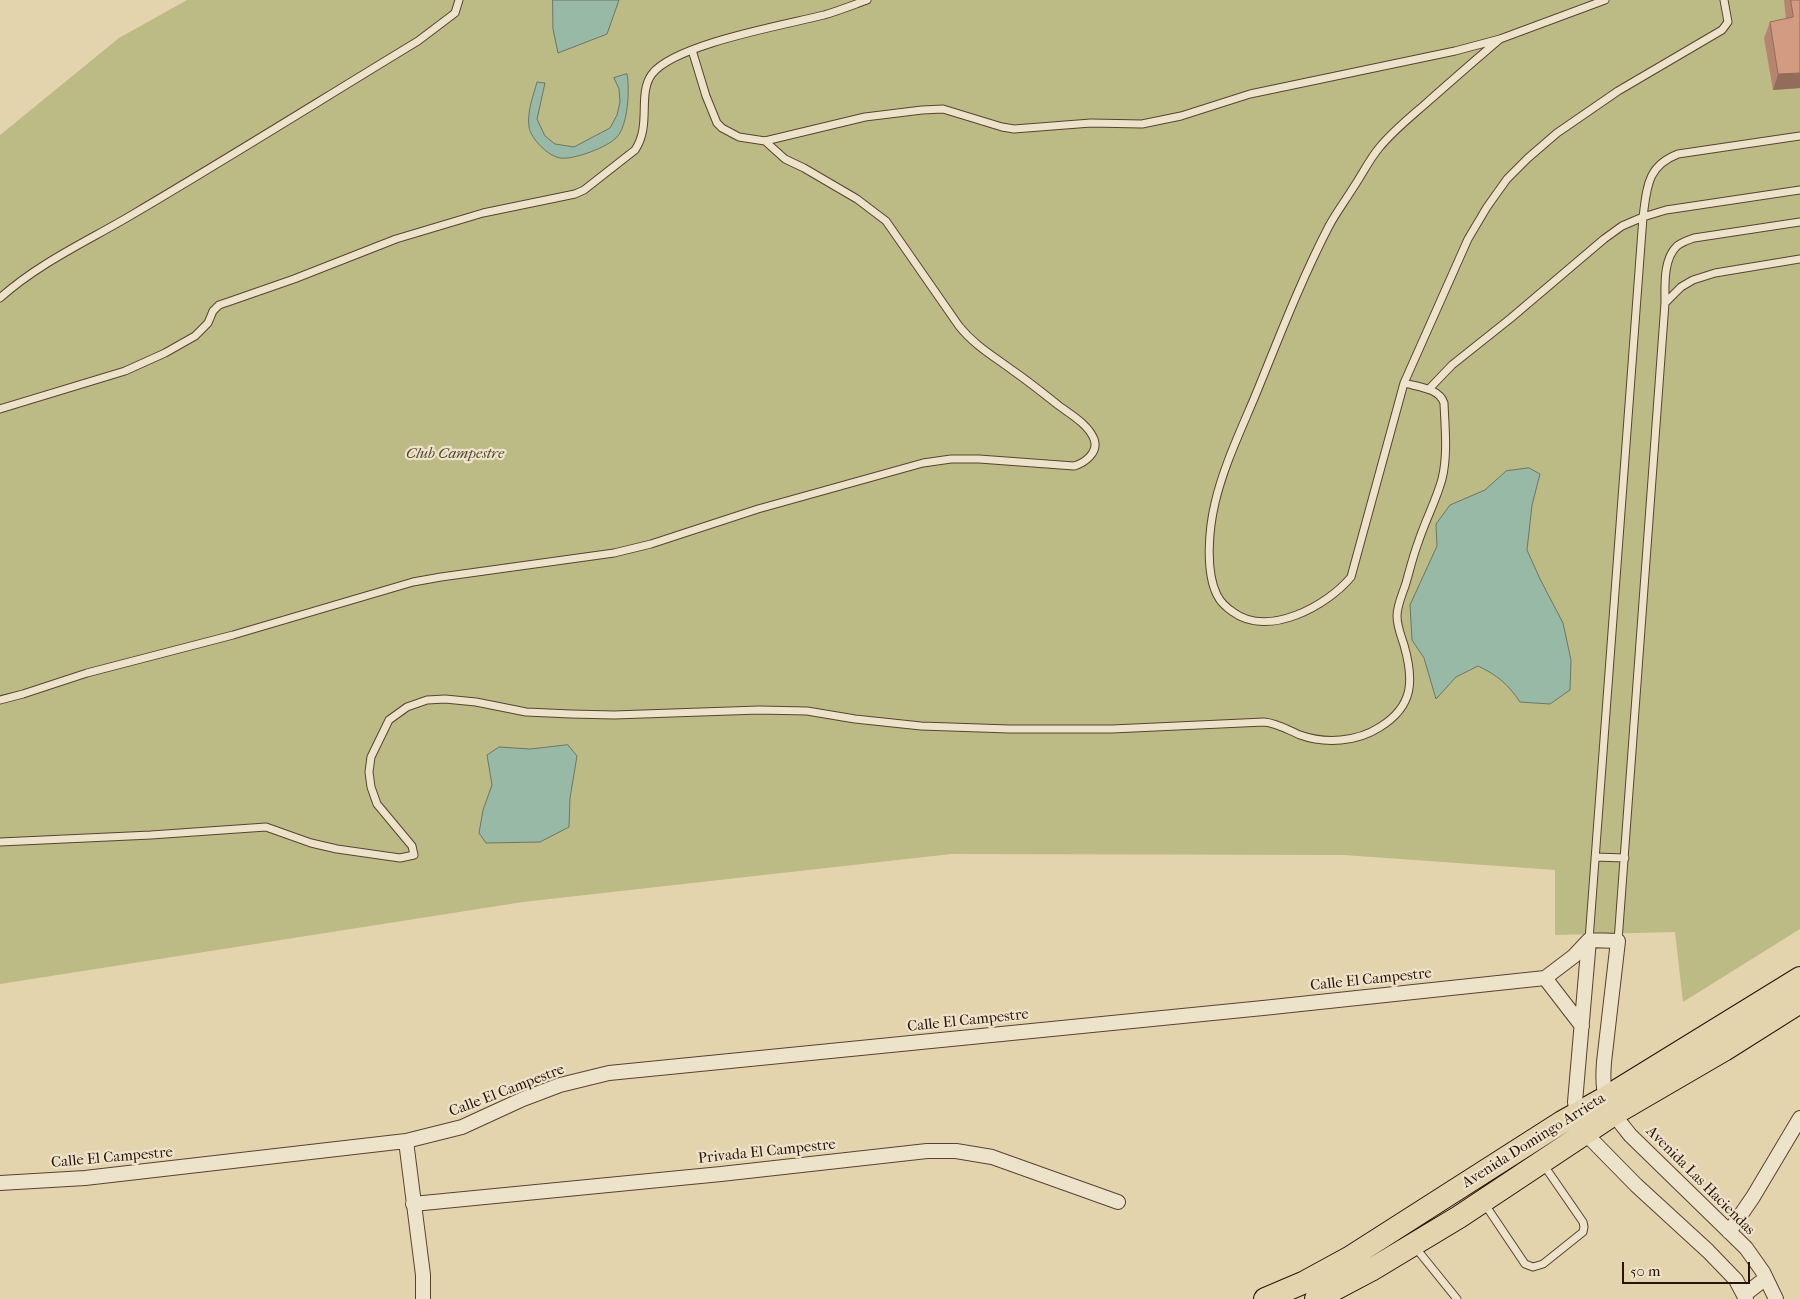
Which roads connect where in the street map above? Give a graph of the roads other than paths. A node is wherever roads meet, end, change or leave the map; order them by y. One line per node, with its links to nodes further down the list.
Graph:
1 (459, 0): 13 (lane)
2 (867, 0): 6 (lane)
3 (1605, 0): 5 (lane)
4 (1724, 0): 15 (lane)
5 (1500, 39): 8 (lane); 15 (lane)
6 (692, 50): 8 (lane); 17 (lane)
7 (1800, 136): 10 (lane)
8 (765, 141): 18 (lane)
9 (1800, 190): 10 (lane)
10 (1643, 216): 16 (lane); 20 (lane)
11 (1800, 222): 14 (lane)
12 (1800, 259): 14 (lane)
13 (0, 298)
14 (1665, 303): 21 (lane)
15 (1404, 383): 16 (lane)
16 (1429, 390): 19 (lane)
17 (0, 409)
18 (0, 700)
19 (0, 842)
20 (1595, 856): 21 (lane); 22 (lane)
21 (1625, 858): 23 (lane)
22 (1589, 940): 23 (street); 24 (street); 27 (street)
23 (1618, 941): 28 (street)
24 (1545, 978): 27 (street); 31 (street, Calle El Campestre)
25 (1800, 978): 28 (main road, Avenida Domingo Arrieta)
26 (1800, 1002): 28 (main road, Avenida Domingo Arrieta)
27 (1582, 1026): 30 (street)
28 (1609, 1106): 30 (main road, Avenida Domingo Arrieta); 37 (street, Avenida Las Haciendas)
29 (1800, 1118): 37 (street)
30 (1581, 1124): 32 (main road, Avenida Domingo Arrieta); 40 (street); 42 (main road, Avenida Domingo Arrieta)
31 (406, 1141): 33 (street, Calle El Campestre); 36 (street)
32 (1542, 1162): 34 (main road, Avenida Domingo Arrieta); 34 (lane)
33 (0, 1183)
34 (1482, 1201): 38 (main road, Avenida Domingo Arrieta)
35 (1118, 1202): 36 (street, Privada El Campestre)
36 (413, 1204): 41 (street)
37 (1729, 1232): 39 (street, Avenida Las Haciendas)
38 (1414, 1245): 43 (main road, Avenida Domingo Arrieta); 44 (lane)
39 (1766, 1278): 40 (street); 45 (street, Avenida Las Haciendas)
40 (1745, 1297)
41 (423, 1299)
42 (1264, 1299)
43 (1316, 1299)
44 (1457, 1299)
45 (1776, 1299)

